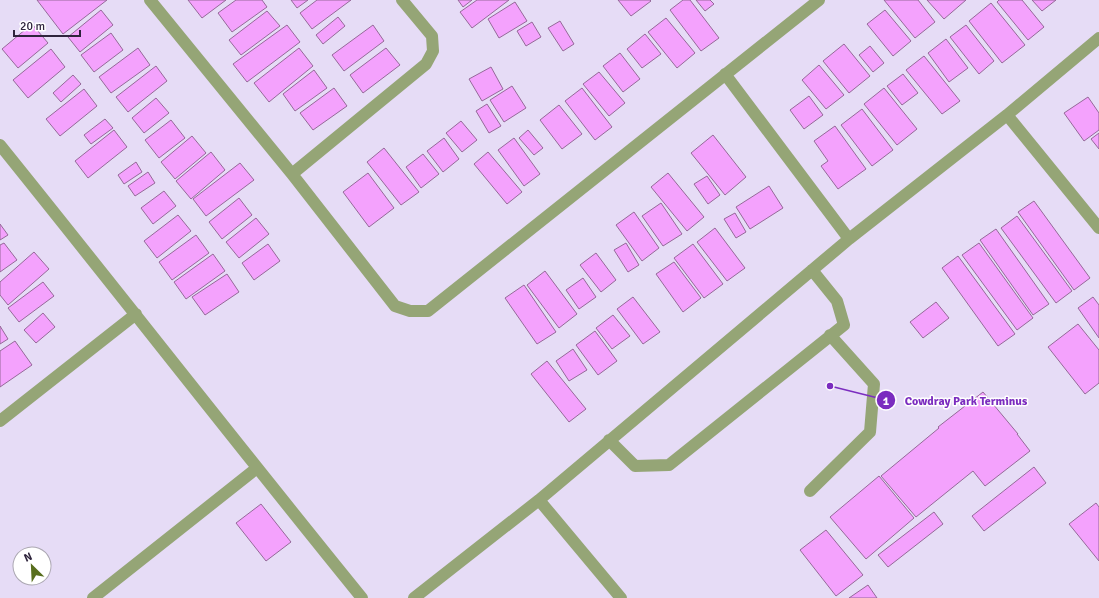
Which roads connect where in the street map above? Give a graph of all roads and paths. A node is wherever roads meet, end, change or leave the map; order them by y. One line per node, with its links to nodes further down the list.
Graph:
1 (150, 0): 8 (street)
2 (402, 0): 8 (street)
3 (819, 0): 5 (street)
4 (1099, 38): 6 (street)
5 (725, 74): 8 (street); 10 (street)
6 (1007, 115): 9 (street); 10 (street)
7 (0, 145): 12 (street)
8 (292, 174)
9 (1099, 228)
10 (849, 239): 11 (street)
11 (812, 270): 13 (street); 15 (street)
12 (136, 314): 14 (street); 16 (street)
13 (830, 335): 15 (street); 17 (street)
14 (0, 421)
15 (609, 440): 18 (street)
16 (257, 468): 19 (street); 20 (street)
17 (810, 490)
18 (538, 500): 21 (street); 22 (street)
19 (93, 598)
20 (362, 598)
21 (414, 598)
22 (621, 598)

